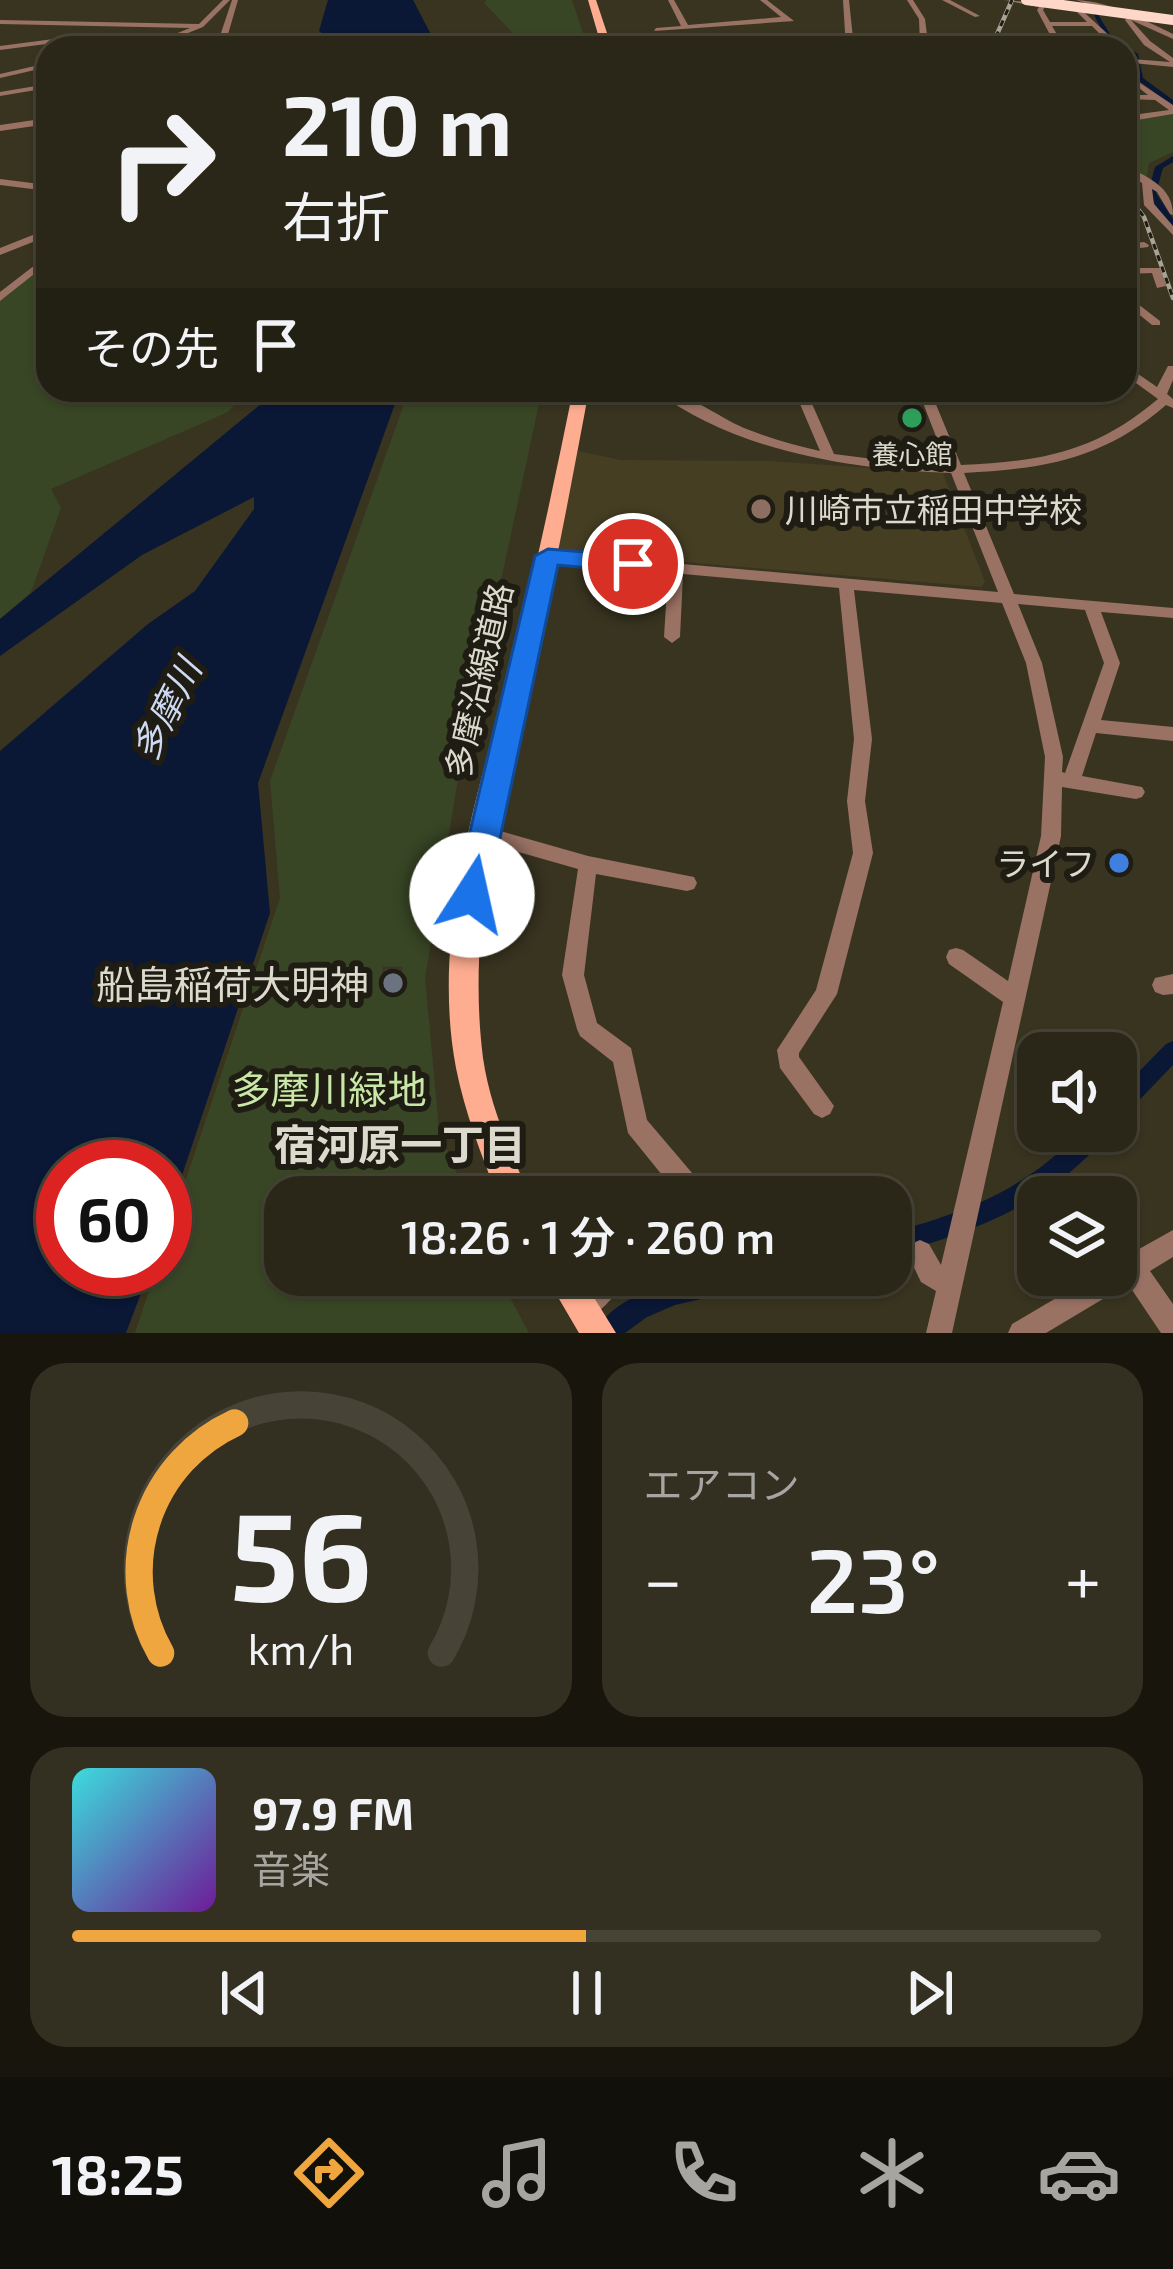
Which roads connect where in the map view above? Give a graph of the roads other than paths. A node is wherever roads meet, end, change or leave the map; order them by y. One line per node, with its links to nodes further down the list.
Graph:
1 (231, 0): 28 (street); 33 (street)
2 (627, 0): 9 (street)
3 (763, 0): 27 (street)
4 (846, 0): 30 (street)
5 (1007, 0): 12 (street)
6 (1026, 0): 21 (highway, bridge)
7 (1066, 0): 17 (street); 22 (street)
8 (1079, 0): 13 (street, bridge)
9 (593, 1): 34 (main road)
10 (946, 1): 11 (street); 19 (street)
11 (912, 2): 35 (street)
12 (1046, 2): 17 (street); 21 (highway, bridge); 26 (street)
13 (1092, 2): 15 (street); 22 (street)
14 (673, 3): 16 (street); 20 (street)
15 (1110, 4): 21 (street); 22 (street)
16 (685, 5)
17 (1082, 11): 25 (street)
18 (697, 16): 20 (street)
19 (977, 16)
20 (680, 17): 27 (street)
21 (1173, 18): 22 (street)
22 (1136, 19): 38 (street); 42 (street)
23 (0, 22): 24 (street)
24 (120, 22): 28 (street); 31 (street)
25 (1093, 24): 26 (street); 37 (street)
26 (1047, 25): 36 (street)
27 (686, 28): 29 (street)
28 (202, 30): 32 (street)
29 (656, 31)
30 (848, 35)
31 (110, 36)
32 (181, 36)
33 (219, 36)
34 (603, 36)
35 (925, 36)
36 (1053, 36)
37 (1103, 36)
38 (1173, 38)
39 (36, 44): 40 (street)
40 (0, 48)
41 (1137, 58): 42 (street)
42 (1173, 63)
43 (36, 68): 44 (street)
44 (0, 76)
45 (36, 88): 46 (street)
46 (0, 91)
47 (1160, 96): 48 (street)
48 (1173, 110): 49 (street)
49 (1137, 117)
50 (36, 124): 51 (street)
51 (20, 127): 52 (street); 53 (street)
52 (0, 128)
53 (36, 129)
54 (1137, 176): 56 (street)
55 (0, 182): 57 (street)
56 (1151, 185): 58 (street); 59 (street)
57 (36, 186)
58 (1173, 212)
59 (1173, 232)
60 (36, 237): 63 (street)
61 (1144, 245): 62 (street)
62 (1137, 246)
63 (0, 252)
64 (36, 268): 67 (street)
65 (1137, 271): 66 (street)
66 (1161, 286)
67 (0, 298)
68 (1137, 307): 69 (street)
69 (1156, 322)
70 (1172, 369): 72 (street)
71 (1137, 378): 72 (street)
72 (1167, 400): 78 (street)
73 (579, 402): 79 (main road, 多摩沿線道路)
74 (683, 402): 77 (street)
75 (805, 402): 77 (street)
76 (929, 402): 78 (street)
77 (829, 457): 78 (street)
78 (955, 469): 82 (street)
79 (548, 556): 80 (street); 90 (main road, 多摩沿線道路)
80 (676, 568): 81 (street); 85 (street)
81 (846, 583): 82 (street); 95 (street)
82 (1007, 598): 84 (street); 88 (street)
83 (1092, 609): 86 (street)
84 (1173, 613)
85 (672, 637)
86 (1092, 726): 87 (street); 88 (street)
87 (1173, 734)
88 (1063, 779): 89 (street); 94 (street)
89 (1136, 792)
90 (483, 834): 91 (street); 96 (main road, 多摩沿線道路)
91 (588, 864): 92 (street); 97 (street)
92 (688, 883)
93 (956, 957): 94 (street)
94 (1014, 998): 102 (street)
95 (822, 1106)
96 (505, 1176)
97 (678, 1176)
98 (1173, 1243): 100 (street)
99 (920, 1253): 102 (street)
100 (1137, 1265)
101 (1137, 1275): 104 (street)
102 (951, 1286): 105 (street)
103 (1084, 1296): 106 (street)
104 (1173, 1327)
105 (940, 1333)
106 (1021, 1333)

